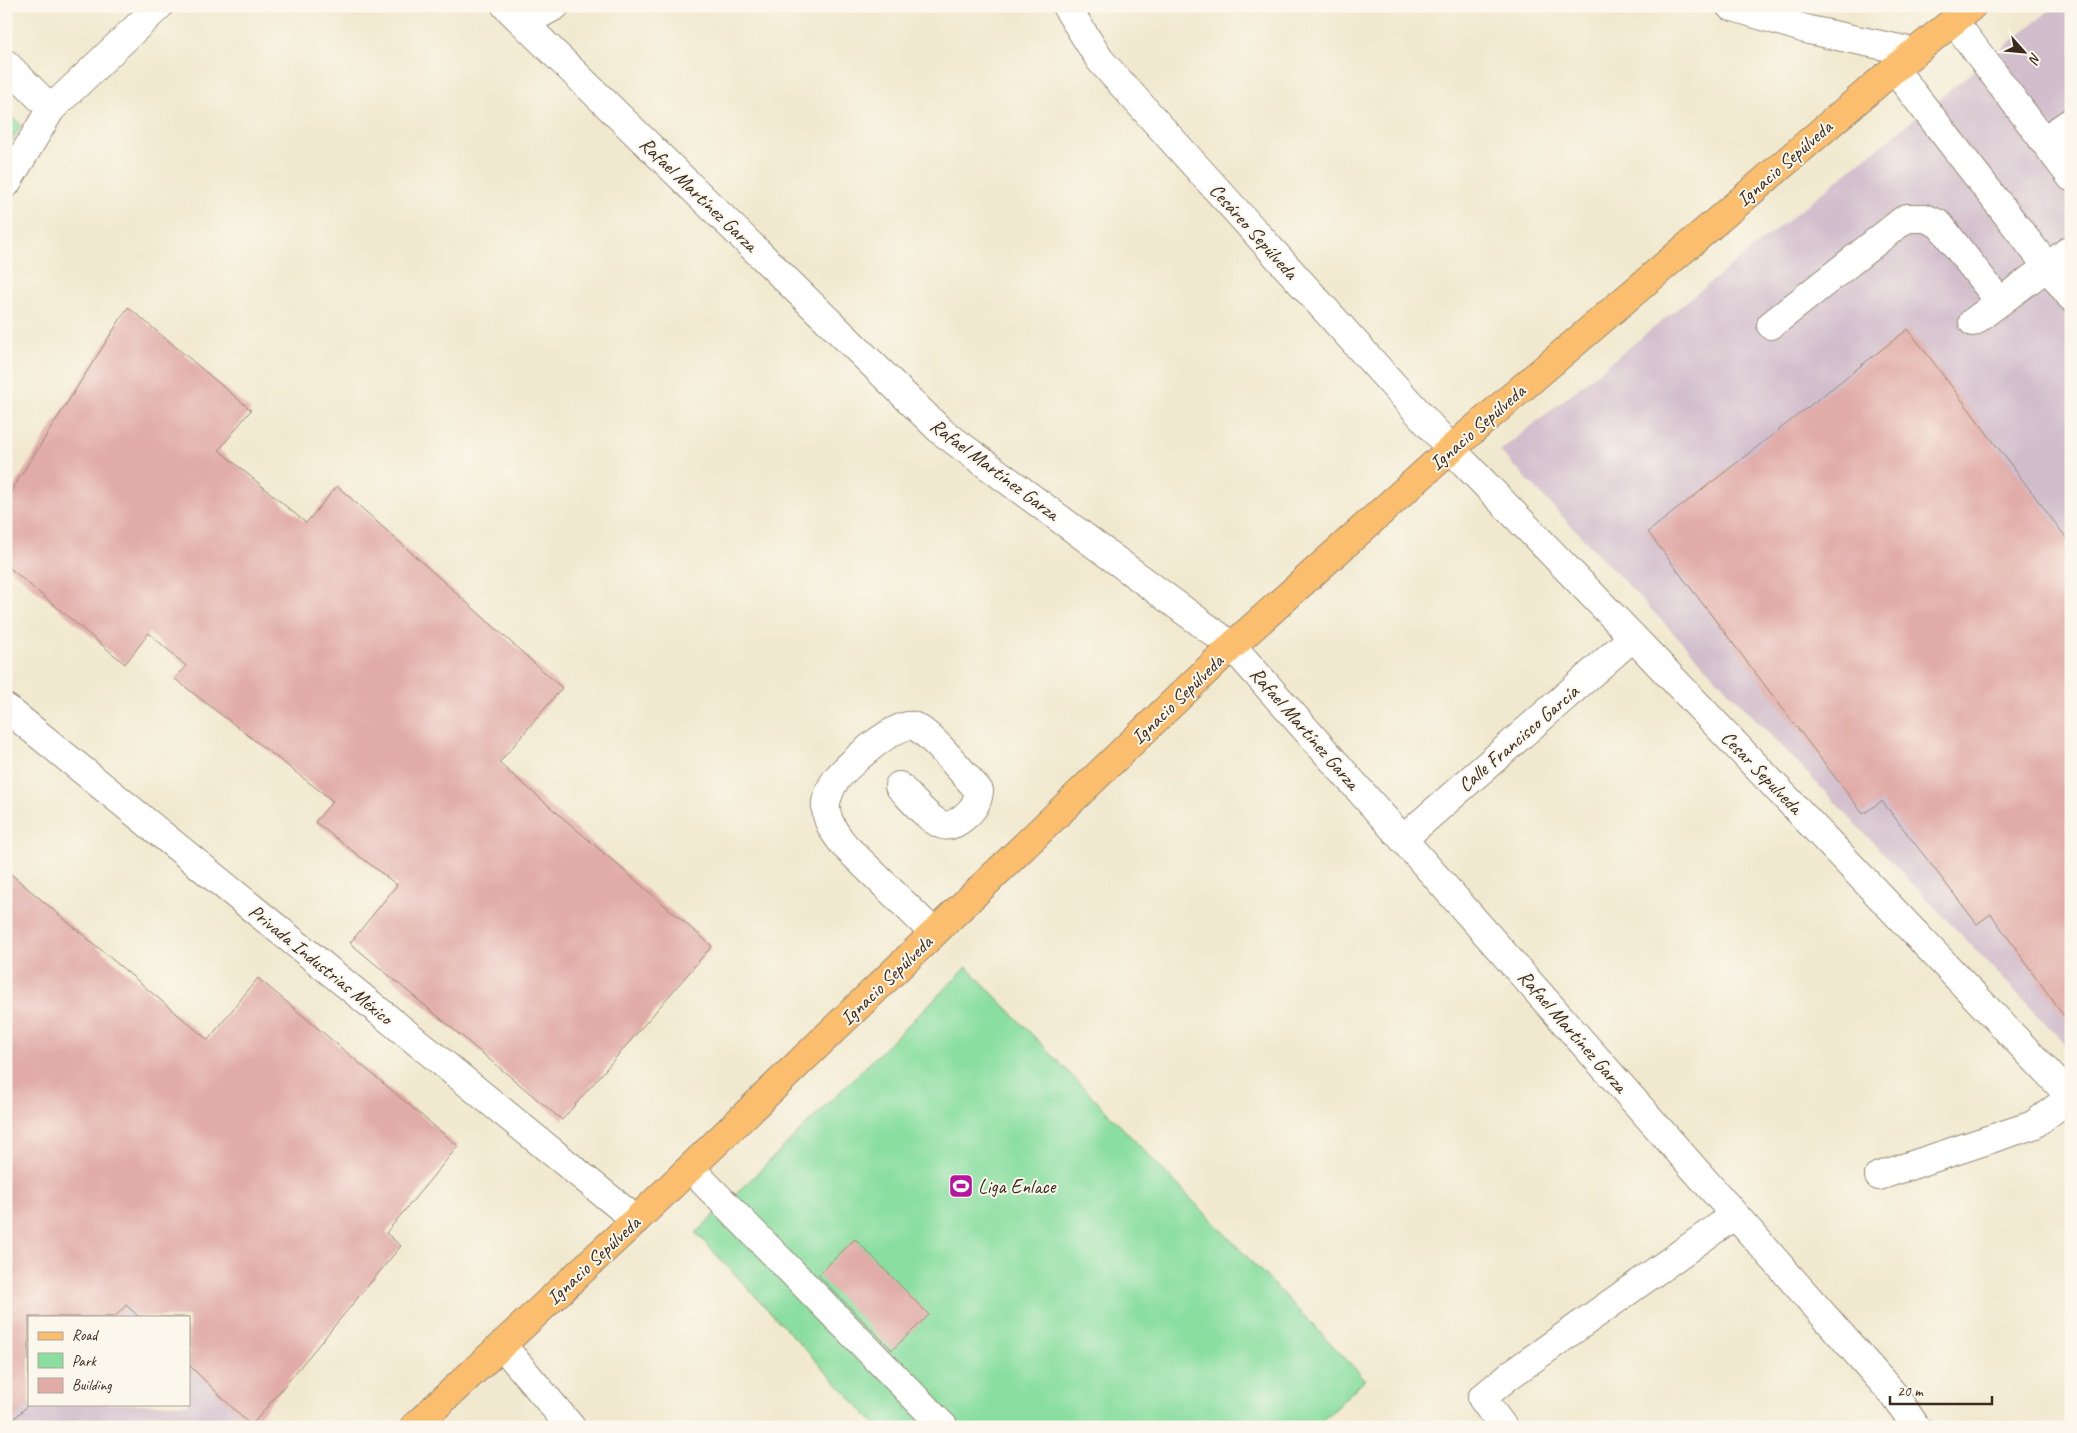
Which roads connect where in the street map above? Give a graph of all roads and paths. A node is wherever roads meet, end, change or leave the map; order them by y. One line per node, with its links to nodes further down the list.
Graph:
1 (159, 6): 9 (street)
2 (555, 6): 5 (street)
3 (1066, 6): 20 (street, Cesáreo Sepúlveda)
4 (1730, 6): 7 (street)
5 (515, 14): 22 (street, Rafael Martínez Garza)
6 (1963, 14): 7 (main road, Ignacio Sepúlveda); 11 (street)
7 (1904, 61): 15 (street); 20 (main road, Ignacio Sepúlveda)
8 (6, 64): 9 (street)
9 (51, 109): 13 (street)
10 (2071, 122): 11 (street)
11 (2044, 141): 12 (street)
12 (2071, 177)
13 (6, 184)
14 (2071, 249): 15 (street)
15 (2047, 267): 16 (street); 17 (street)
16 (2071, 297)
17 (2000, 302): 18 (street); 19 (street)
18 (1974, 322)
19 (1771, 325)
20 (1451, 449): 21 (street, Cesar Sepulveda); 22 (main road, Ignacio Sepúlveda)
21 (1633, 637): 25 (street, Calle Francisco García); 27 (street, Cesar Sepulveda)
22 (1232, 646): 25 (street, Rafael Martínez Garza); 26 (main road, Ignacio Sepúlveda)
23 (6, 708): 31 (street, Privada Industrias México)
24 (899, 786): 26 (street)
25 (1403, 839): 30 (street, Rafael Martínez Garza)
26 (934, 933): 28 (main road, Ignacio Sepúlveda)
27 (2071, 1097): 29 (street)
28 (690, 1168): 31 (main road, Ignacio Sepúlveda); 35 (street)
29 (1879, 1176)
30 (1735, 1215): 36 (street); 37 (street, Rafael Martínez Garza)
31 (636, 1220): 32 (main road, Ignacio Sepúlveda)
32 (502, 1345): 33 (main road, Ignacio Sepúlveda); 34 (street)
33 (414, 1427)
34 (571, 1427)
35 (944, 1427)
36 (1503, 1427)
37 (1916, 1427)

